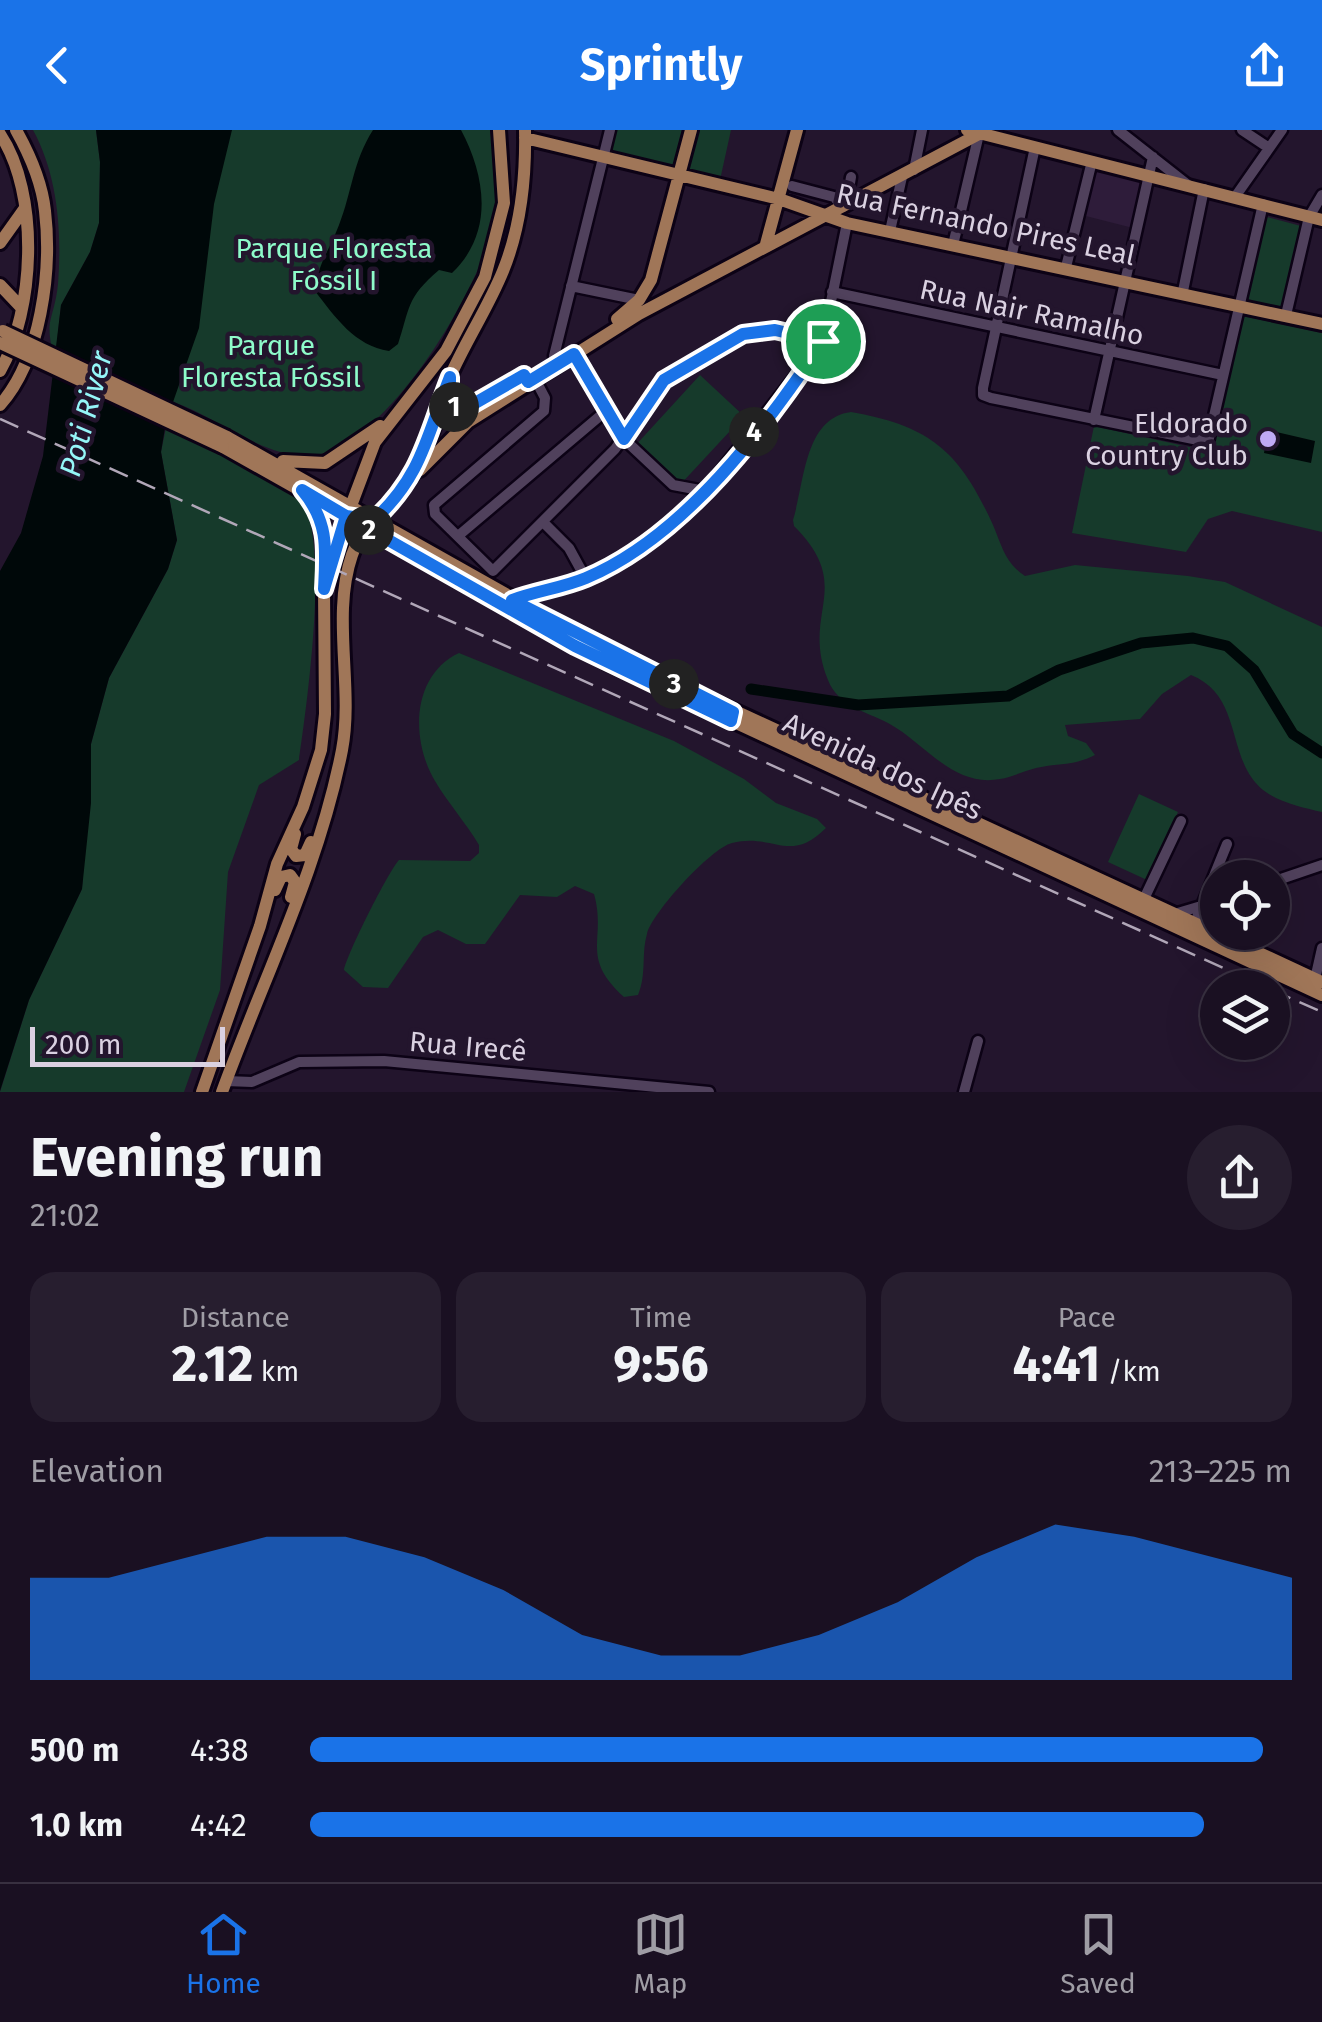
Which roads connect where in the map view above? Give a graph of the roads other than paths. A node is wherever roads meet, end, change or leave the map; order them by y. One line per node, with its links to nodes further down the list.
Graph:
1 (16, 130): 45 (main road)
2 (500, 130): 64 (main road)
3 (610, 130): 15 (street)
4 (690, 130): 18 (main road)
5 (797, 130): 27 (main road)
6 (922, 130): 19 (street)
7 (1118, 130): 16 (street)
8 (1242, 130): 14 (street)
9 (1282, 130): 14 (street)
10 (985, 133): 13 (main road); 19 (main road); 37 (street)
11 (0, 134): 30 (main road)
12 (525, 134): 15 (main road, Rua Fernando Pires Leal); 59 (main road)
13 (1035, 147): 17 (main road); 38 (street)
14 (1269, 148): 26 (street)
15 (604, 155): 18 (main road, Rua Fernando Pires Leal); 42 (street)
16 (1154, 157): 20 (street); 22 (street)
17 (1092, 162): 20 (main road); 39 (street)
18 (681, 174): 27 (main road, Rua Fernando Pires Leal); 46 (main road)
19 (908, 174): 28 (main road); 34 (street)
20 (1148, 175): 22 (main road); 40 (street)
21 (851, 177): 28 (street)
22 (1188, 185): 24 (main road)
23 (792, 186): 28 (street)
24 (1204, 189): 26 (main road); 43 (street)
25 (1322, 195): 32 (street)
26 (1235, 197): 29 (main road)
27 (779, 199): 31 (main road, Rua Fernando Pires Leal); 36 (main road)
28 (840, 204): 31 (main road)
29 (1262, 204): 32 (main road); 47 (street)
30 (26, 206): 35 (main road); 48 (main road)
31 (823, 217): 33 (main road, Rua Fernando Pires Leal); 36 (main road)
32 (1315, 218): 49 (street)
33 (847, 223): 34 (main road, Rua Fernando Pires Leal); 44 (street)
34 (890, 231): 37 (main road, Rua Fernando Pires Leal)
35 (0, 243)
36 (766, 244): 55 (main road)
37 (953, 244): 38 (main road, Rua Fernando Pires Leal)
38 (1012, 257): 39 (main road, Rua Fernando Pires Leal); 51 (street)
39 (1066, 267): 40 (main road, Rua Fernando Pires Leal)
40 (1125, 279): 43 (main road, Rua Fernando Pires Leal); 54 (street)
41 (0, 285): 48 (main road)
42 (571, 286): 46 (street); 56 (street)
43 (1183, 291): 47 (main road, Rua Fernando Pires Leal)
44 (832, 292): 51 (street, Rua Nair Ramalho); 53 (street)
45 (40, 299): 48 (main road); 61 (main road)
46 (638, 300): 56 (main road)
47 (1240, 304): 49 (main road, Rua Fernando Pires Leal); 58 (street)
48 (20, 306): 57 (main road)
49 (1286, 315): 50 (main road, Rua Fernando Pires Leal)
50 (1322, 324)
51 (995, 327): 54 (street, Rua Nair Ramalho); 65 (street)
52 (1, 335): 68 (main road, bridge)
53 (823, 341): 67 (street); 72 (street)
54 (1109, 352): 58 (street, Rua Nair Ramalho); 65 (street)
55 (574, 354): 60 (main road); 63 (street)
56 (554, 356): 60 (main road)
57 (0, 372)
58 (1223, 375): 65 (street)
59 (450, 377): 62 (main road); 66 (main road)
60 (529, 378): 62 (main road); 70 (main road); 76 (street)
61 (0, 405)
62 (466, 409): 66 (main road)
63 (607, 410): 67 (street); 76 (street)
64 (390, 418): 69 (main road); 73 (main road)
65 (1094, 420)
66 (435, 422): 70 (main road)
67 (624, 439): 72 (street); 74 (street)
68 (225, 442): 69 (main road, Avenida dos Ipês); 71 (main road, Avenida dos Ipês)
69 (264, 456): 73 (main road, Avenida dos Ipês)
70 (405, 487): 75 (main road)
71 (302, 490): 73 (main road, Avenida dos Ipês); 78 (main road)
72 (705, 491): 77 (street)
73 (349, 512): 75 (main road, Avenida dos Ipês); 78 (main road)
74 (543, 522): 76 (street); 77 (street)
75 (370, 524): 79 (main road, Avenida dos Ipês); 80 (main road, Avenida dos Ipês); 83 (main road)
76 (458, 536)
77 (586, 578): 79 (street)
78 (324, 589): 82 (main road)
79 (512, 600): 80 (main road, Avenida dos Ipês)
80 (731, 717): 81 (main road, Avenida dos Ipês)
81 (922, 806): 89 (main road, Avenida dos Ipês); 92 (main road, Avenida dos Ipês)
82 (303, 807): 83 (main road); 93 (main road)
83 (324, 811): 95 (main road)
84 (1181, 821): 89 (street)
85 (1227, 844): 86 (street)
86 (1221, 860)
87 (1322, 865): 88 (street)
88 (1290, 876)
89 (1143, 902): 92 (main road, Avenida dos Ipês)
90 (1200, 907): 92 (street)
91 (1200, 915): 94 (street)
92 (1169, 919): 94 (main road, Avenida dos Ipês)
93 (260, 926): 95 (main road); 102 (main road)
94 (1192, 930): 97 (main road, Avenida dos Ipês); 98 (main road, Avenida dos Ipês)
95 (281, 934): 100 (main road)
96 (1322, 948): 97 (street)
97 (1319, 981)
98 (1322, 995)
99 (978, 1041): 104 (street)
100 (224, 1087): 101 (street, Rua Irecê)
101 (615, 1087): 103 (street, Rua Irecê)
102 (202, 1092)
103 (709, 1092)
104 (964, 1092)

